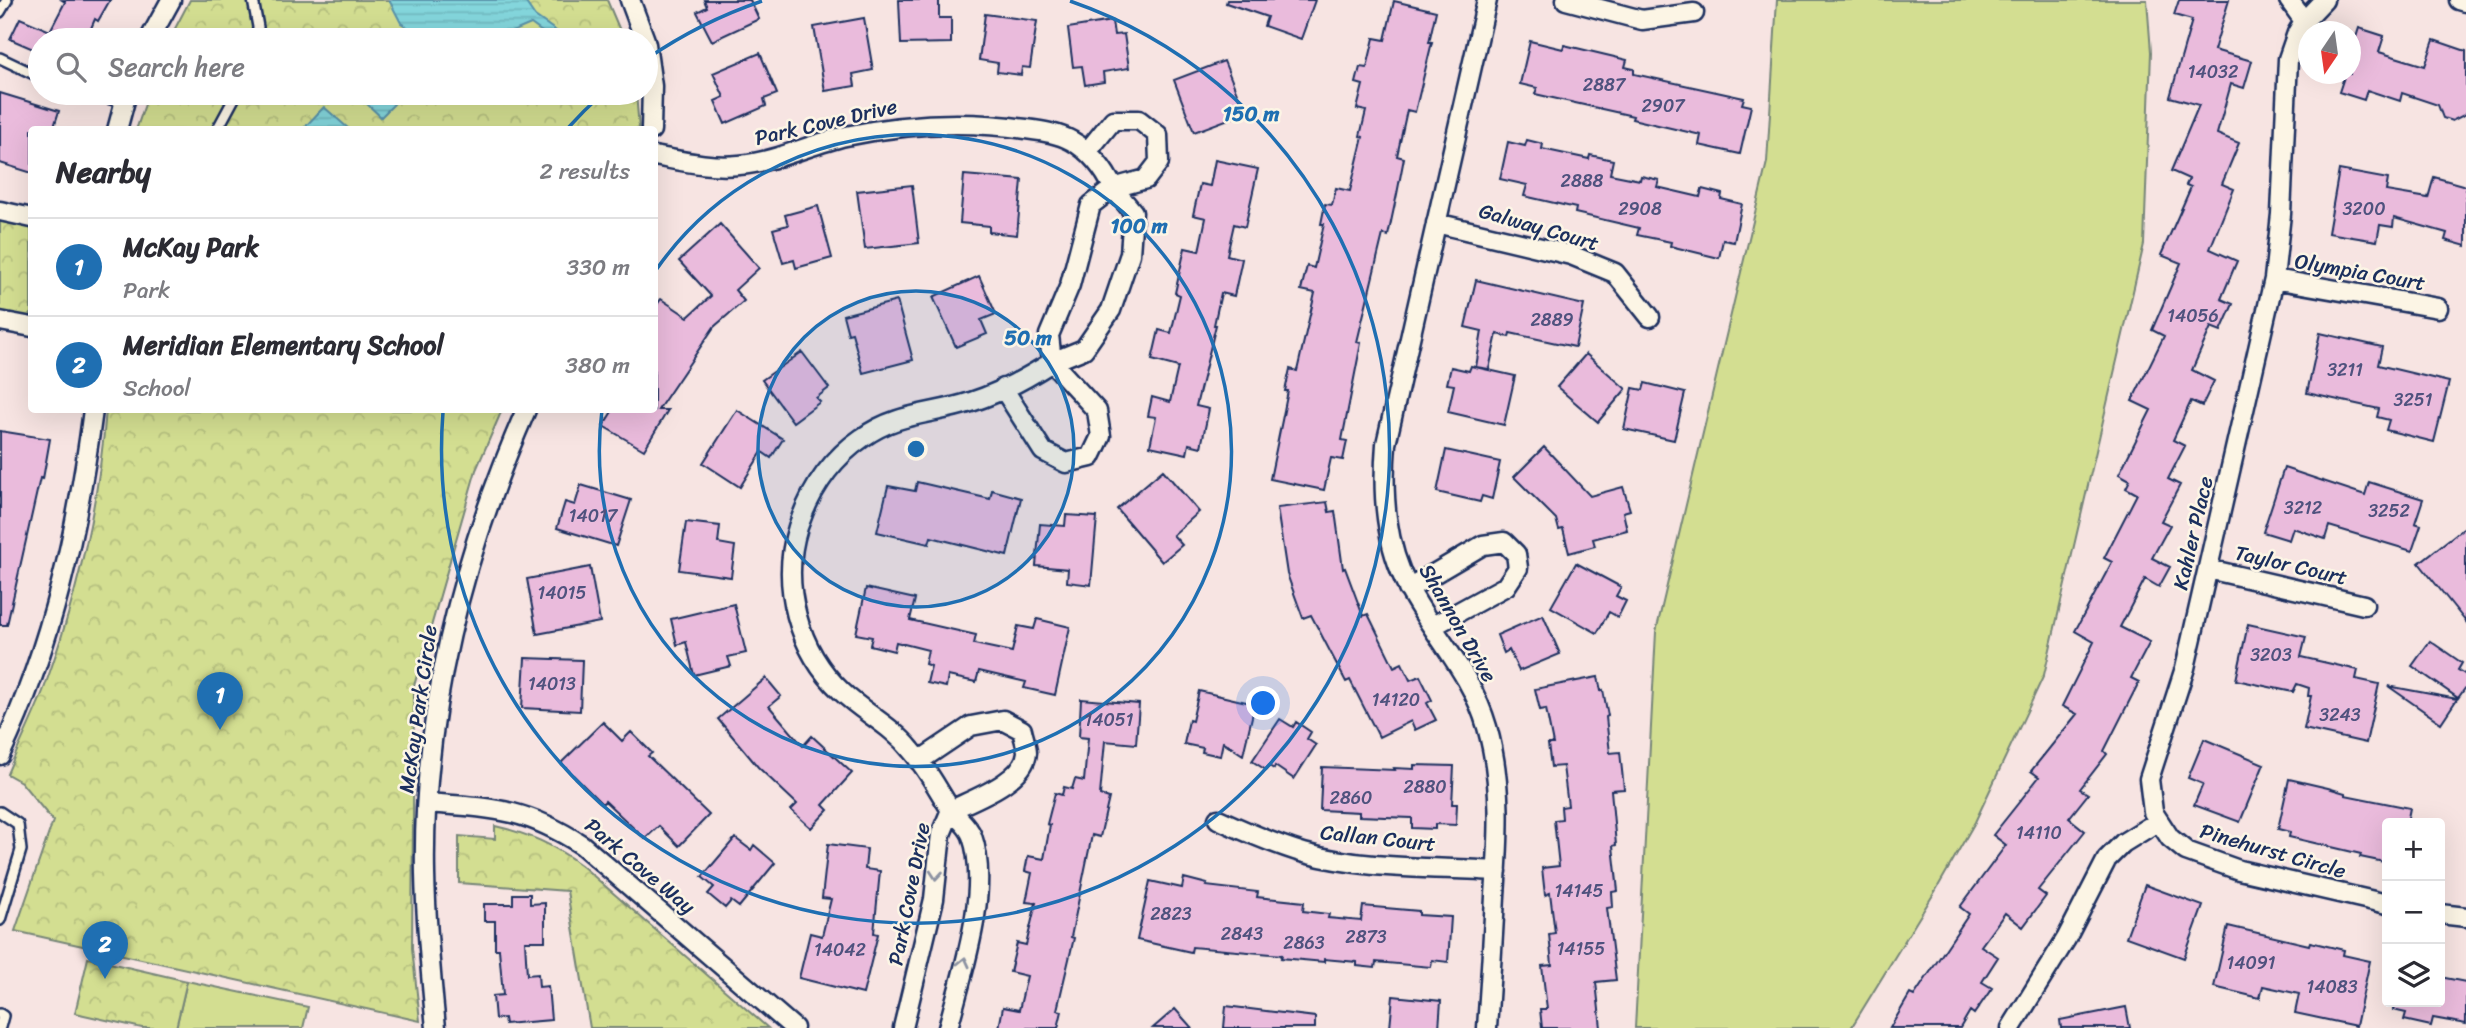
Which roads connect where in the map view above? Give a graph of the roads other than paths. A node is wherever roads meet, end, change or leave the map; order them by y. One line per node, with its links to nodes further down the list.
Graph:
1 (7, 0): 11 (lane)
2 (171, 0): 14 (street)
3 (253, 0): 15 (lane)
4 (630, 0): 16 (street)
5 (1488, 0): 31 (street, Shannon Drive)
6 (1566, 0): 12 (street)
7 (2289, 0): 13 (street)
8 (2324, 0): 13 (street)
9 (2459, 0): 10 (street)
10 (2466, 2)
11 (0, 12)
12 (1694, 13)
13 (2304, 21)
14 (156, 28)
15 (258, 28)
16 (640, 28)
17 (2298, 31): 32 (street, Kahler Place)
18 (0, 58): 19 (lane)
19 (28, 71)
20 (124, 105): 23 (street)
21 (231, 105): 24 (lane)
22 (652, 105): 25 (street)
23 (118, 126)
24 (219, 126)
25 (651, 126)
26 (1087, 152): 27 (street, Park Cove Drive); 28 (street, Park Cove Drive); 28 (street)
27 (658, 157)
28 (1113, 188): 37 (street); 37 (street, Park Cove Drive)
29 (0, 211): 30 (street)
30 (28, 217)
31 (1436, 223): 34 (street, Galway Court); 42 (street, Shannon Drive)
32 (2274, 279): 33 (street, Olympia Court); 41 (street, Kahler Place)
33 (2438, 308)
34 (1650, 317)
35 (0, 321): 36 (street)
36 (28, 326)
37 (1052, 362): 38 (street, Park Cove Drive); 38 (street)
38 (1003, 388): 46 (street, Park Cove Drive)
39 (93, 413): 45 (street)
40 (525, 413): 47 (street, McKay Park Circle)
41 (2208, 569): 43 (street, Taylor Court); 51 (street, Kahler Place)
42 (1408, 589): 44 (street, Shannon Drive); 44 (street)
43 (2364, 605)
44 (1433, 626): 52 (street, Shannon Drive)
45 (0, 755)
46 (919, 761): 48 (street, Park Cove Drive); 48 (street, Park Cove Drive)
47 (427, 803): 59 (street, McKay Park Circle); 60 (street, Park Cove Way)
48 (951, 810): 61 (street, Park Cove Drive, one-way to 61); 62 (street, Park Cove Drive, one-way to 48)
49 (0, 812): 56 (lane)
50 (1219, 819): 52 (street, Callan Court)
51 (2157, 822): 53 (street, Pinehurst Circle); 64 (street)
52 (1497, 871): 63 (street, Shannon Drive)
53 (2382, 903)
54 (2445, 915): 55 (street)
55 (2466, 917)
56 (0, 920)
57 (0, 1014): 58 (lane)
58 (0, 1027)
59 (436, 1028)
60 (794, 1028)
61 (903, 1028)
62 (948, 1028)
63 (1487, 1028)
64 (2011, 1028)

